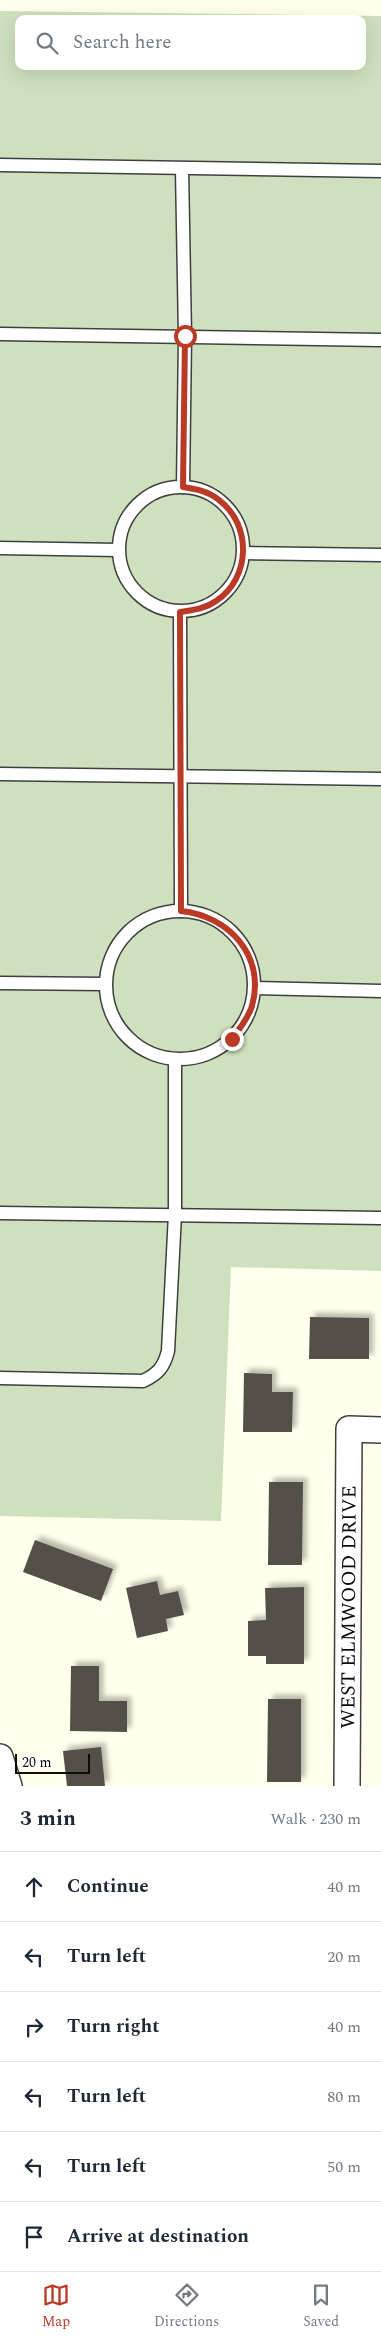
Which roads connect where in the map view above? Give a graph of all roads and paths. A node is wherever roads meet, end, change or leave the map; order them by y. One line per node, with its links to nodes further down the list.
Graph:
1 (0, 166): 2 (lane)
2 (182, 169): 3 (lane); 5 (lane)
3 (381, 171)
4 (0, 334): 5 (lane)
5 (185, 336): 6 (lane); 7 (lane)
6 (381, 340)
7 (183, 487): 9 (lane); 10 (lane)
8 (0, 548): 9 (lane)
9 (118, 550): 12 (lane)
10 (244, 553): 11 (lane); 12 (lane)
11 (381, 555)
12 (180, 612): 14 (lane)
13 (0, 774): 14 (lane)
14 (180, 775): 15 (lane); 16 (lane)
15 (381, 779)
16 (181, 911): 18 (lane); 19 (lane)
17 (0, 983): 18 (lane)
18 (105, 984): 21 (lane)
19 (255, 988): 20 (lane); 21 (lane)
20 (381, 991)
21 (175, 1060): 23 (lane)
22 (0, 1213): 23 (lane)
23 (175, 1214): 24 (lane); 25 (lane)
24 (381, 1218)
25 (0, 1378)
26 (381, 1430): 29 (street, WEST ELMWOOD DRIVE)
27 (0, 1756): 28 (street)
28 (9, 1786)
29 (347, 1786)

